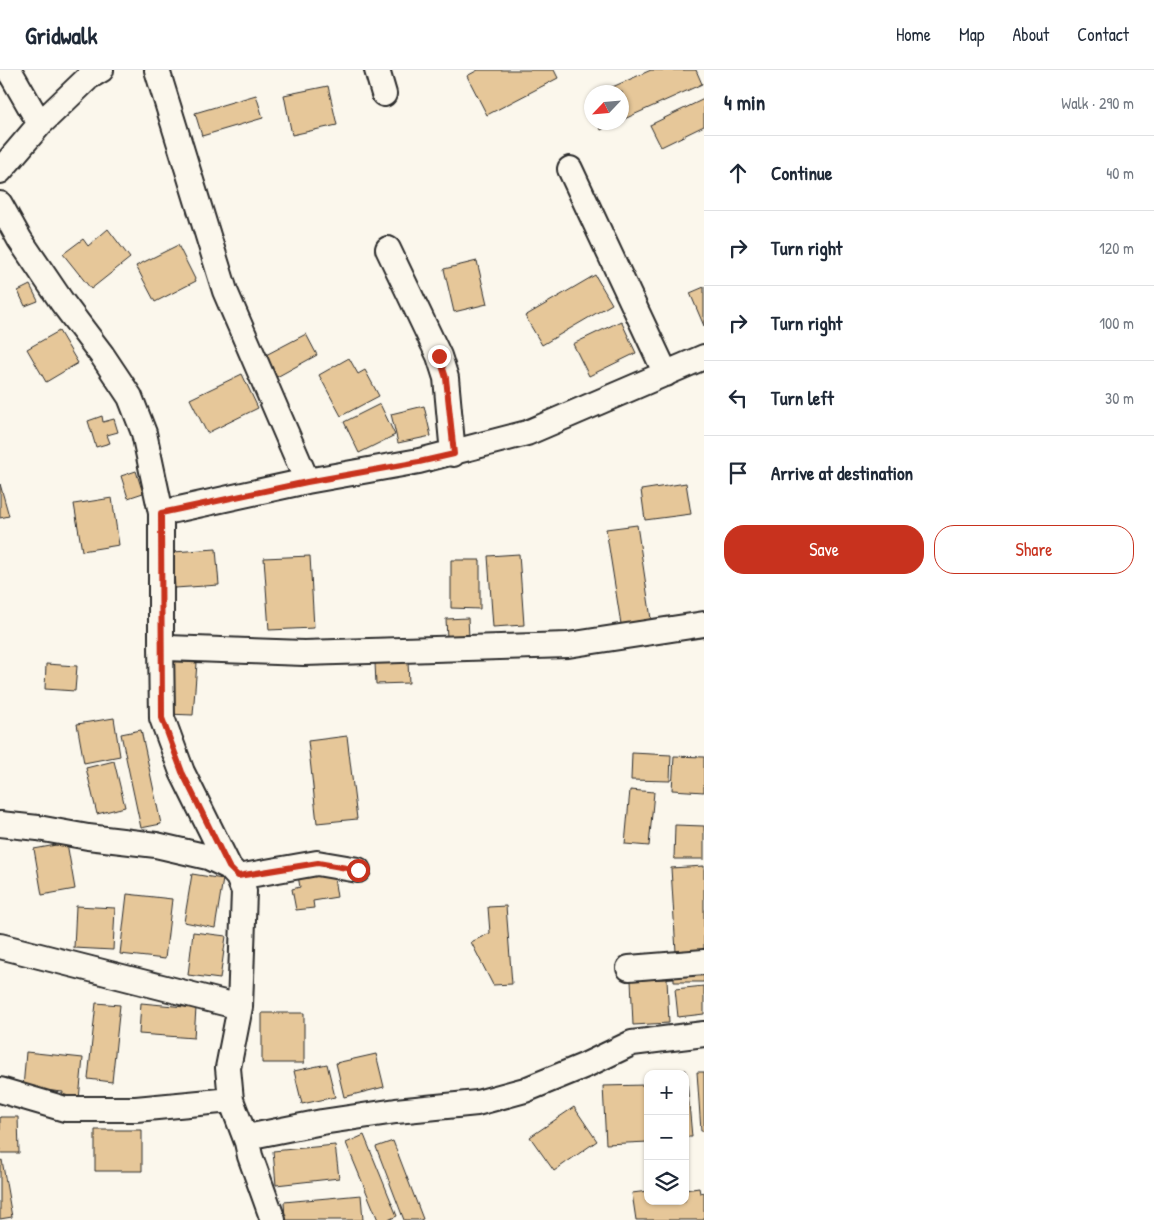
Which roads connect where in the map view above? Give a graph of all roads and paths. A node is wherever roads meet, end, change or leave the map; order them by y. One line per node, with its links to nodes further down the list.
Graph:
1 (9, 70): 6 (street)
2 (101, 70): 6 (street)
3 (157, 70): 14 (street)
4 (377, 70): 5 (street)
5 (384, 94)
6 (40, 124): 8 (street)
7 (570, 169): 12 (street)
8 (0, 171)
9 (0, 204): 15 (street)
10 (388, 249): 13 (street)
11 (704, 357): 12 (street)
12 (666, 374): 13 (street)
13 (454, 454): 14 (street)
14 (307, 482): 15 (street)
15 (161, 513): 17 (street)
16 (704, 624): 17 (street)
17 (161, 644): 20 (street)
18 (0, 824): 20 (street)
19 (358, 870): 20 (street)
20 (234, 872): 24 (street)
21 (0, 946): 24 (street)
22 (704, 962): 23 (street)
23 (629, 968)
24 (240, 1007): 27 (street)
25 (704, 1034): 28 (street)
26 (0, 1090): 27 (street)
27 (231, 1100): 28 (street)
28 (247, 1142): 29 (street)
29 (273, 1220)

